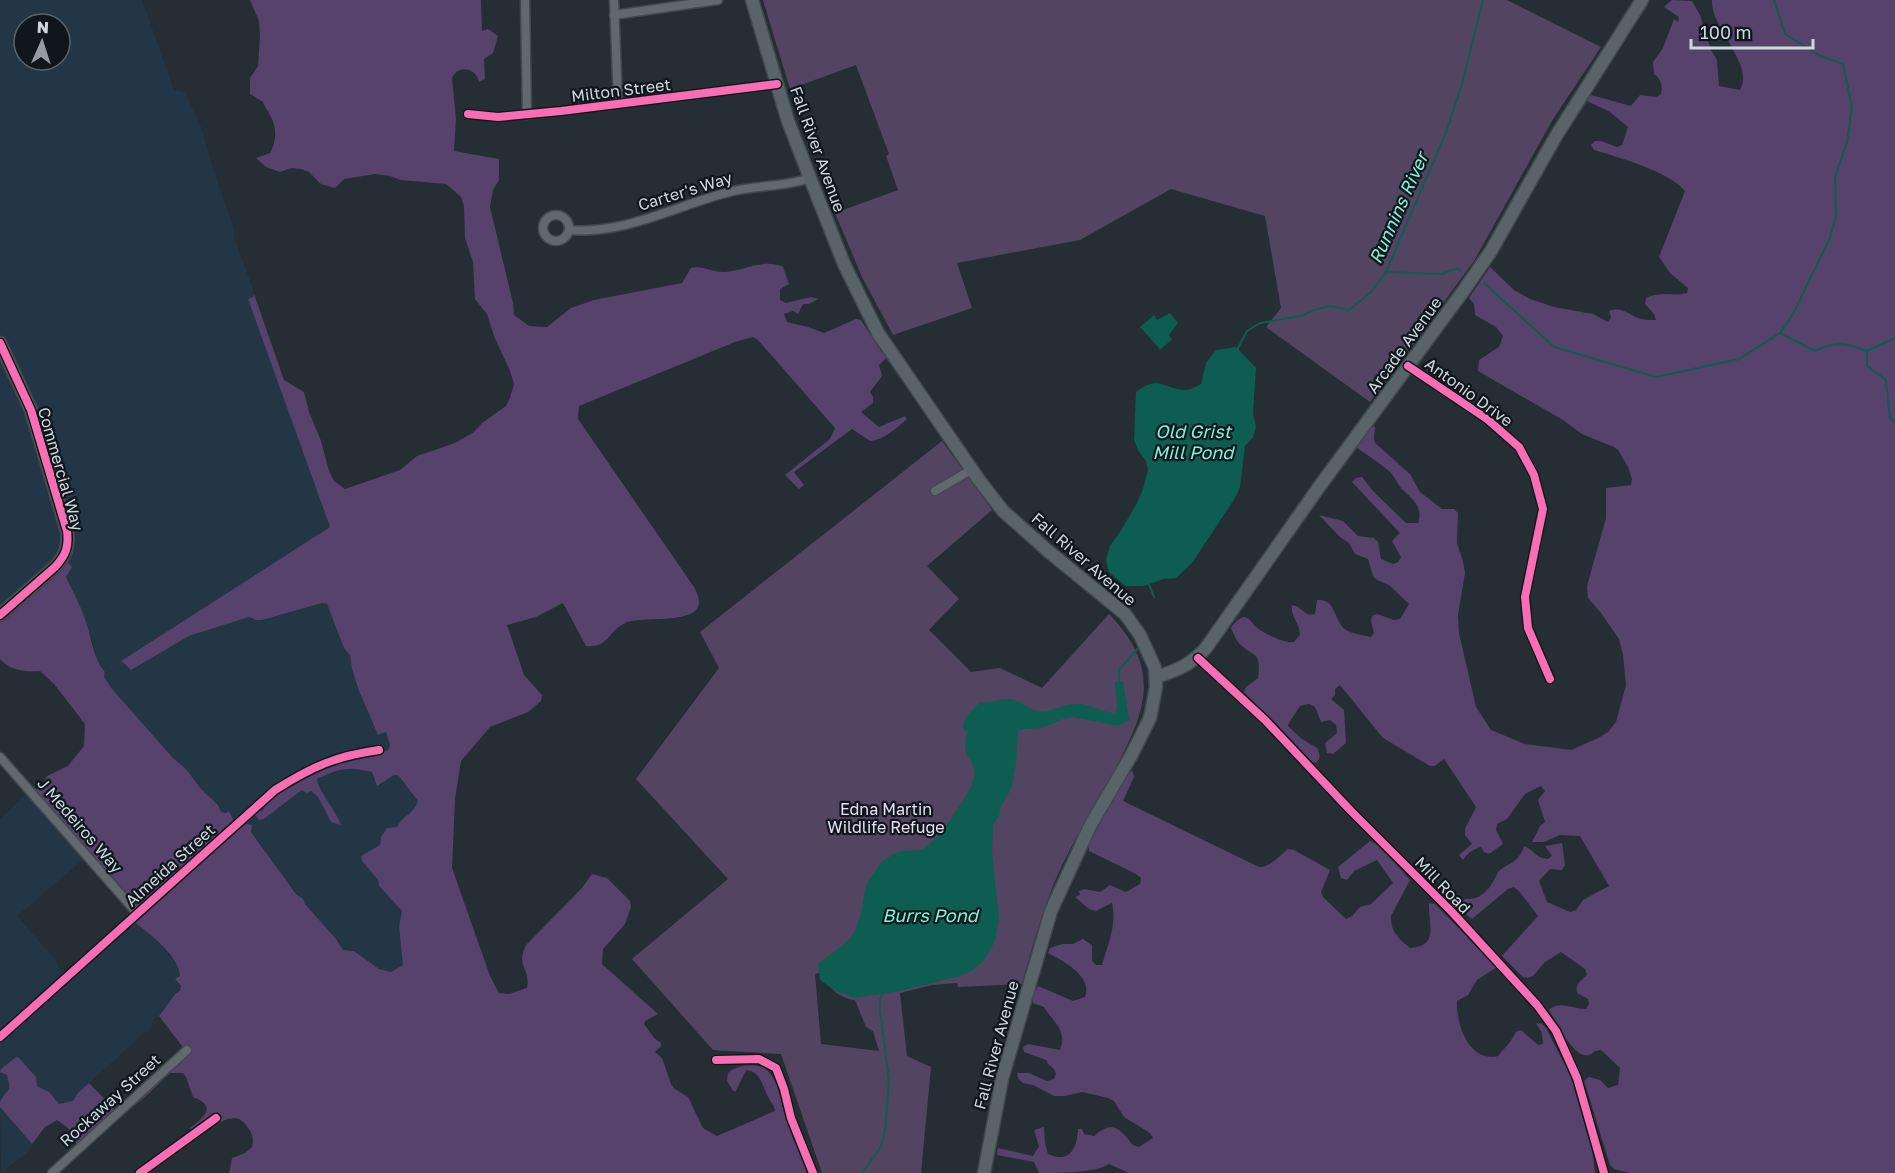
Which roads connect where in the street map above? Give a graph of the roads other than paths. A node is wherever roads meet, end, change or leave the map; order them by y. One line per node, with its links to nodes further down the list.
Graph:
1 (525, 0): 10 (street)
2 (614, 0): 6 (street)
3 (718, 0): 6 (street)
4 (752, 0): 7 (main road, Fall River Avenue)
5 (1642, 0): 14 (main road, Arcade Avenue)
6 (614, 15): 8 (street)
7 (777, 84): 8 (street, Milton Street); 11 (main road, Fall River Avenue)
8 (618, 104): 10 (street, Milton Street)
9 (468, 114): 10 (street, Milton Street)
10 (527, 115)
11 (810, 178): 12 (street, Carter's Way); 15 (main road, Fall River Avenue)
12 (569, 230)
13 (0, 343): 17 (main road, Commercial Way)
14 (1408, 366): 18 (main road, Arcade Avenue); 20 (street, Antonio Drive)
15 (971, 470): 16 (street); 19 (main road, Fall River Avenue)
16 (935, 490)
17 (0, 615)
18 (1198, 658): 19 (main road, Arcade Avenue); 33 (street, Mill Road)
19 (1156, 676): 32 (main road, Fall River Avenue)
20 (1550, 679)
21 (379, 750): 23 (street, Almeida Street)
22 (0, 757): 23 (street, J Medeiros Way)
23 (137, 913): 24 (street, Almeida Street)
24 (0, 1037)
25 (188, 1050): 28 (street, Rockaway Street)
26 (716, 1060): 31 (street)
27 (216, 1118): 30 (street)
28 (63, 1170): 29 (street, Rockaway Street)
29 (52, 1173)
30 (140, 1173)
31 (813, 1173)
32 (984, 1173)
33 (1604, 1173)

